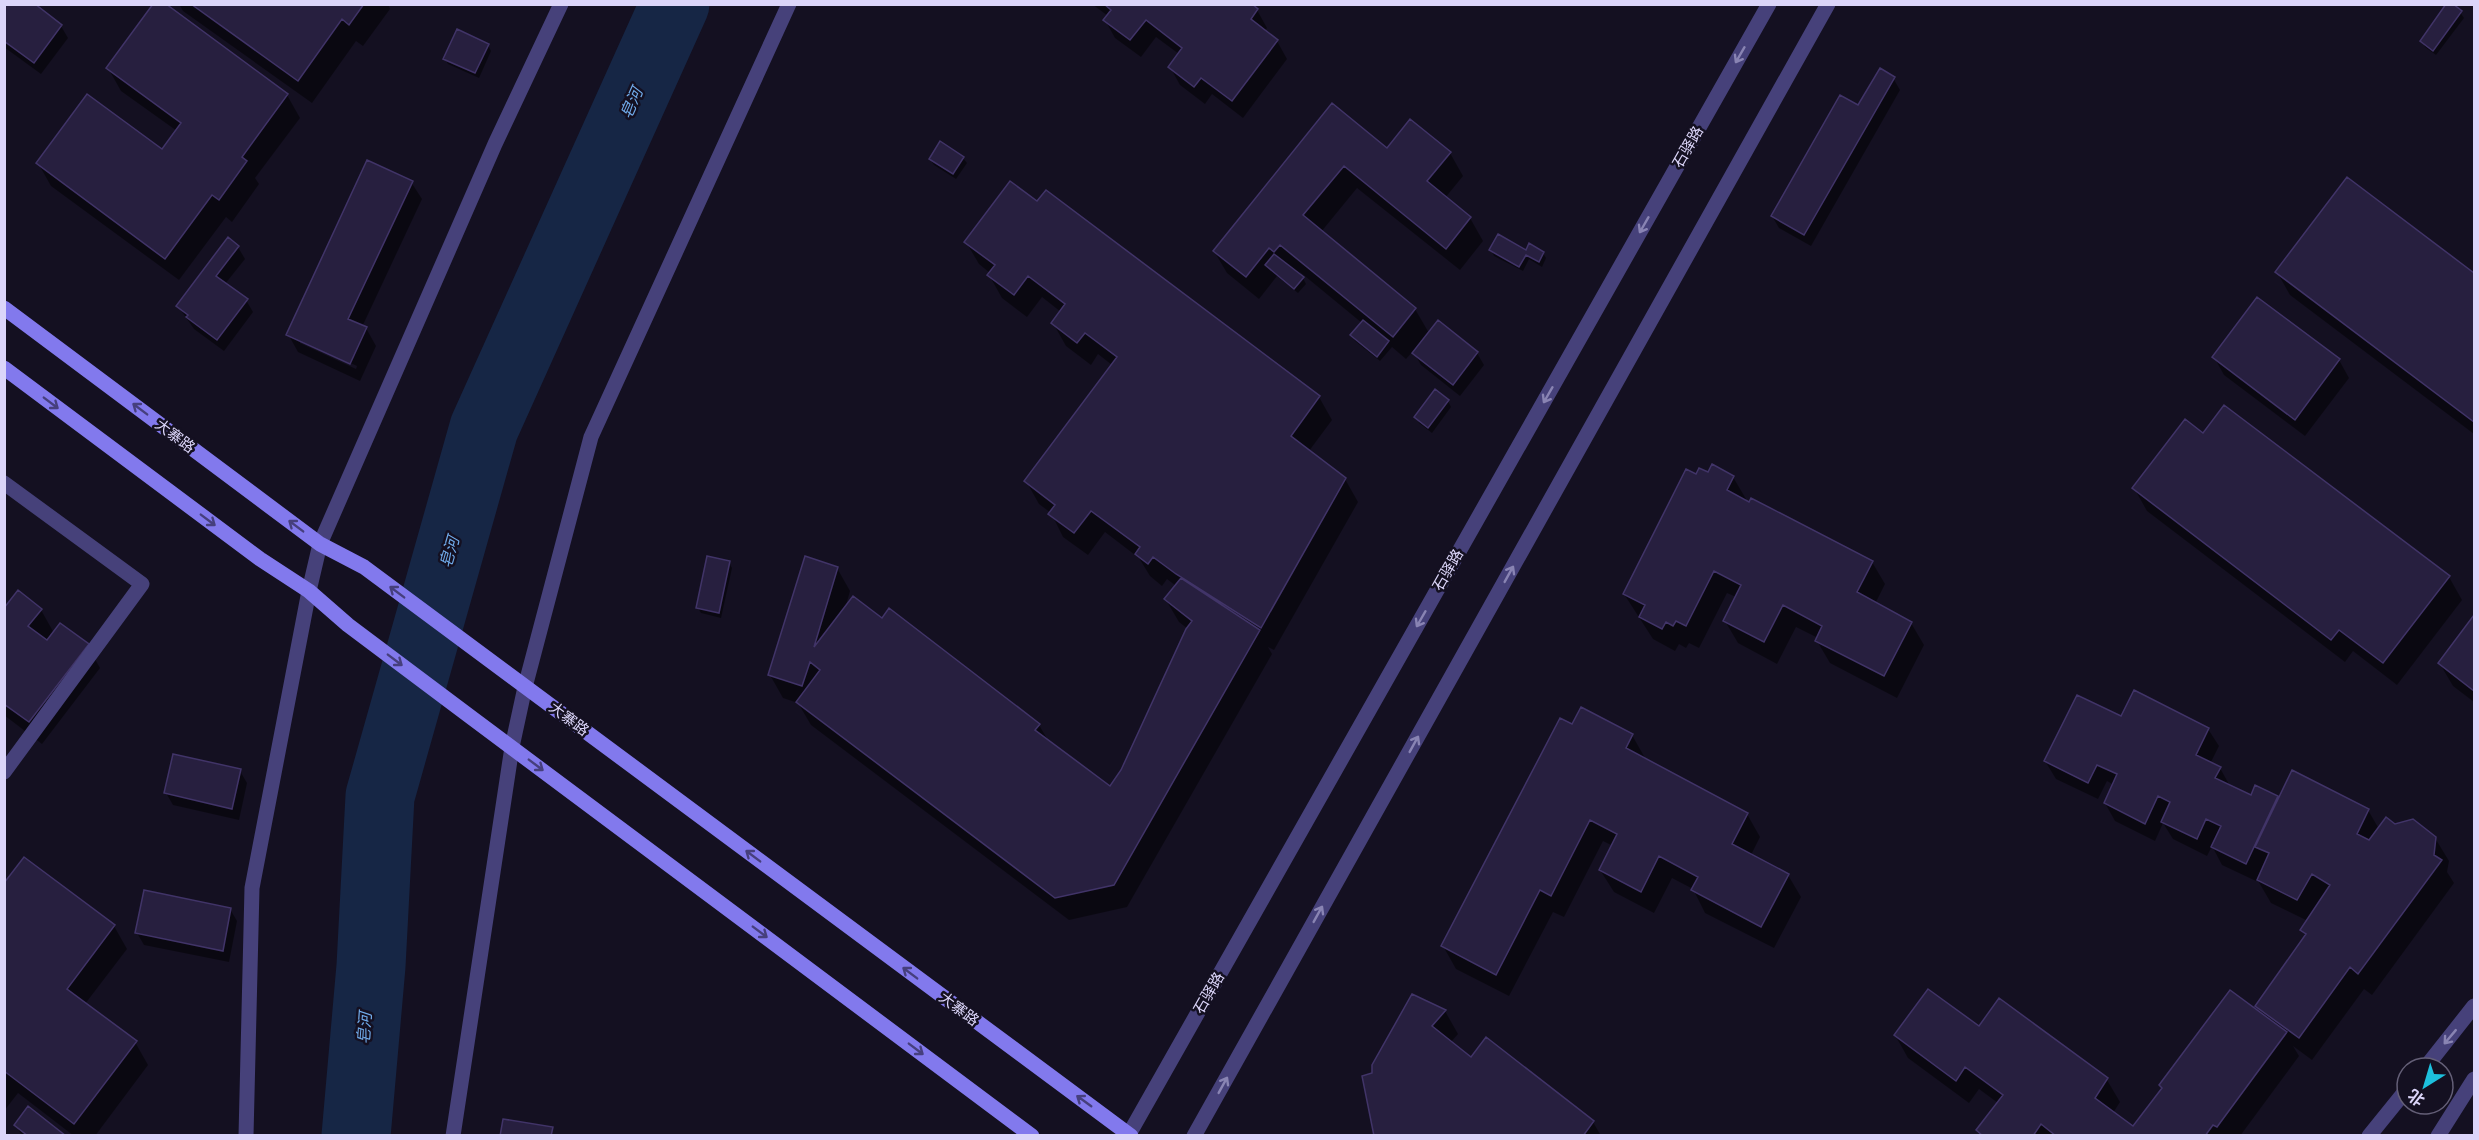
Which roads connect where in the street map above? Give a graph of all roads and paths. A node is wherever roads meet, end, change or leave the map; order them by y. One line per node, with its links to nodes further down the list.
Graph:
1 (561, 4): 8 (street)
2 (789, 4): 10 (street)
3 (1769, 4): 17 (street, 石驿路, one-way to 17)
4 (1828, 4): 21 (street, one-way to 4)
5 (4, 308): 8 (main road, 大寨路, one-way to 5)
6 (4, 368): 9 (main road, one-way to 9)
7 (4, 483): 12 (street)
8 (320, 544): 9 (street); 10 (main road, 大寨路, one-way to 8)
9 (309, 591): 11 (main road, one-way to 11); 18 (street)
10 (525, 687): 11 (street); 17 (main road, 大寨路, one-way to 10)
11 (512, 747): 19 (street); 20 (main road, one-way to 20)
12 (4, 772)
13 (2475, 1006): 14 (street, one-way to 14)
14 (2435, 1056)
15 (2475, 1079): 23 (street)
16 (2395, 1103): 22 (street)
17 (1129, 1135)
18 (246, 1136)
19 (453, 1136)
20 (1032, 1136)
21 (1194, 1136)
22 (2368, 1136)
23 (2438, 1136)

